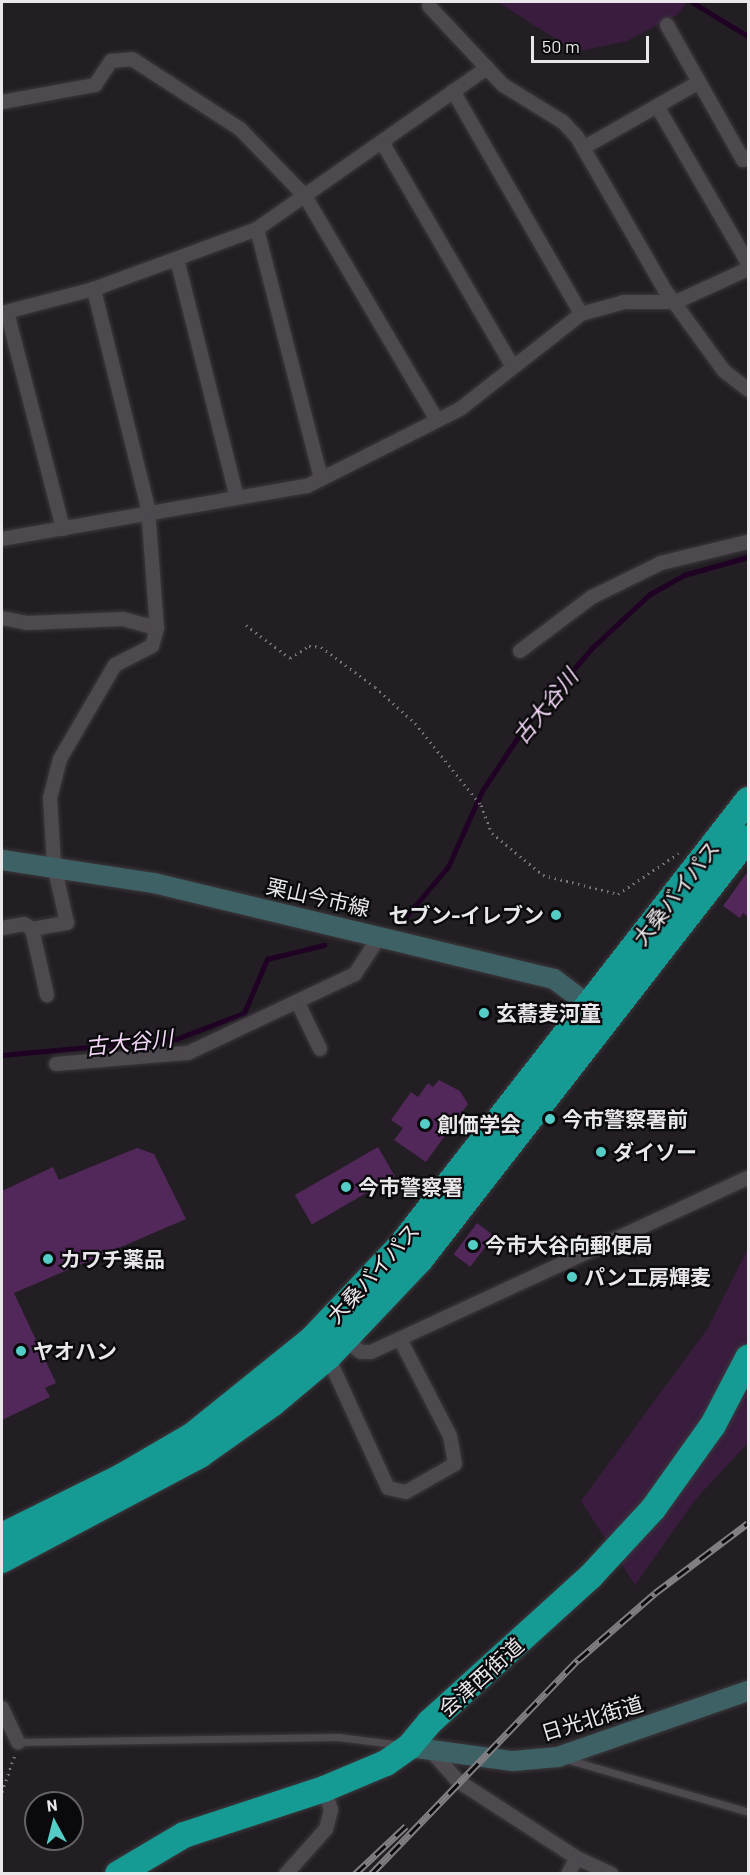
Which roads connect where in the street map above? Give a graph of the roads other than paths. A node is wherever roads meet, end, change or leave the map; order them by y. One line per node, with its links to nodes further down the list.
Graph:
1 (429, 6): 3 (street)
2 (667, 25): 4 (street)
3 (487, 68): 5 (street); 9 (street)
4 (699, 82): 7 (street); 10 (street)
5 (453, 91): 8 (street); 19 (street)
6 (2, 102): 11 (street)
7 (657, 106): 9 (street); 14 (street)
8 (382, 142): 11 (street); 20 (street)
9 (583, 148): 17 (street)
10 (748, 157)
11 (305, 196): 12 (street); 22 (street)
12 (257, 229): 13 (street); 23 (street)
13 (177, 259): 16 (street); 24 (street)
14 (748, 263)
15 (748, 269): 17 (street)
16 (94, 289): 18 (street); 25 (street)
17 (674, 302): 19 (street); 21 (street)
18 (4, 313): 26 (street)
19 (580, 314): 20 (street)
20 (513, 367): 22 (street)
21 (748, 390)
22 (437, 420): 23 (street)
23 (321, 479): 24 (street)
24 (237, 497): 25 (street)
25 (149, 513): 26 (street); 30 (street)
26 (63, 529): 27 (street)
27 (2, 539)
28 (748, 542): 31 (street)
29 (2, 618): 30 (street)
30 (157, 628): 35 (street)
31 (520, 651)
32 (748, 800): 41 (highway, 大桑バイパス)
33 (748, 838): 42 (highway, 大桑バイパス)
34 (2, 860): 35 (main road, 栗山今市線)
35 (54, 865): 37 (street); 38 (main road, 栗山今市線)
36 (2, 927): 37 (street)
37 (32, 930): 39 (street)
38 (380, 936): 40 (street); 41 (main road, 栗山今市線)
39 (47, 995)
40 (297, 1003): 43 (street); 44 (street)
41 (588, 1003): 42 (main road, 栗山今市線); 46 (highway, 大桑バイパス)
42 (607, 1021): 46 (highway, 大桑バイパス)
43 (320, 1049)
44 (56, 1064)
45 (748, 1178): 47 (street)
46 (386, 1281): 48 (highway, 大桑バイパス); 50 (highway, 大桑バイパス)
47 (400, 1339): 48 (street); 48 (street)
48 (337, 1348): 51 (highway, 大桑バイパス)
49 (748, 1358): 55 (highway, 会津西街道)
50 (2, 1536)
51 (2, 1560)
52 (748, 1691): 56 (main road, 日光北街道)
53 (2, 1708): 54 (street)
54 (18, 1742): 55 (lane)
55 (420, 1749): 56 (main road, 日光北街道); 57 (highway, 会津西街道); 59 (street)
56 (558, 1757): 58 (lane)
57 (324, 1789): 60 (highway, 会津西街道); 61 (street)
58 (748, 1812)
59 (577, 1858): 62 (street); 63 (street)
60 (118, 1874)
61 (286, 1874)
62 (568, 1874)
63 (611, 1874)

